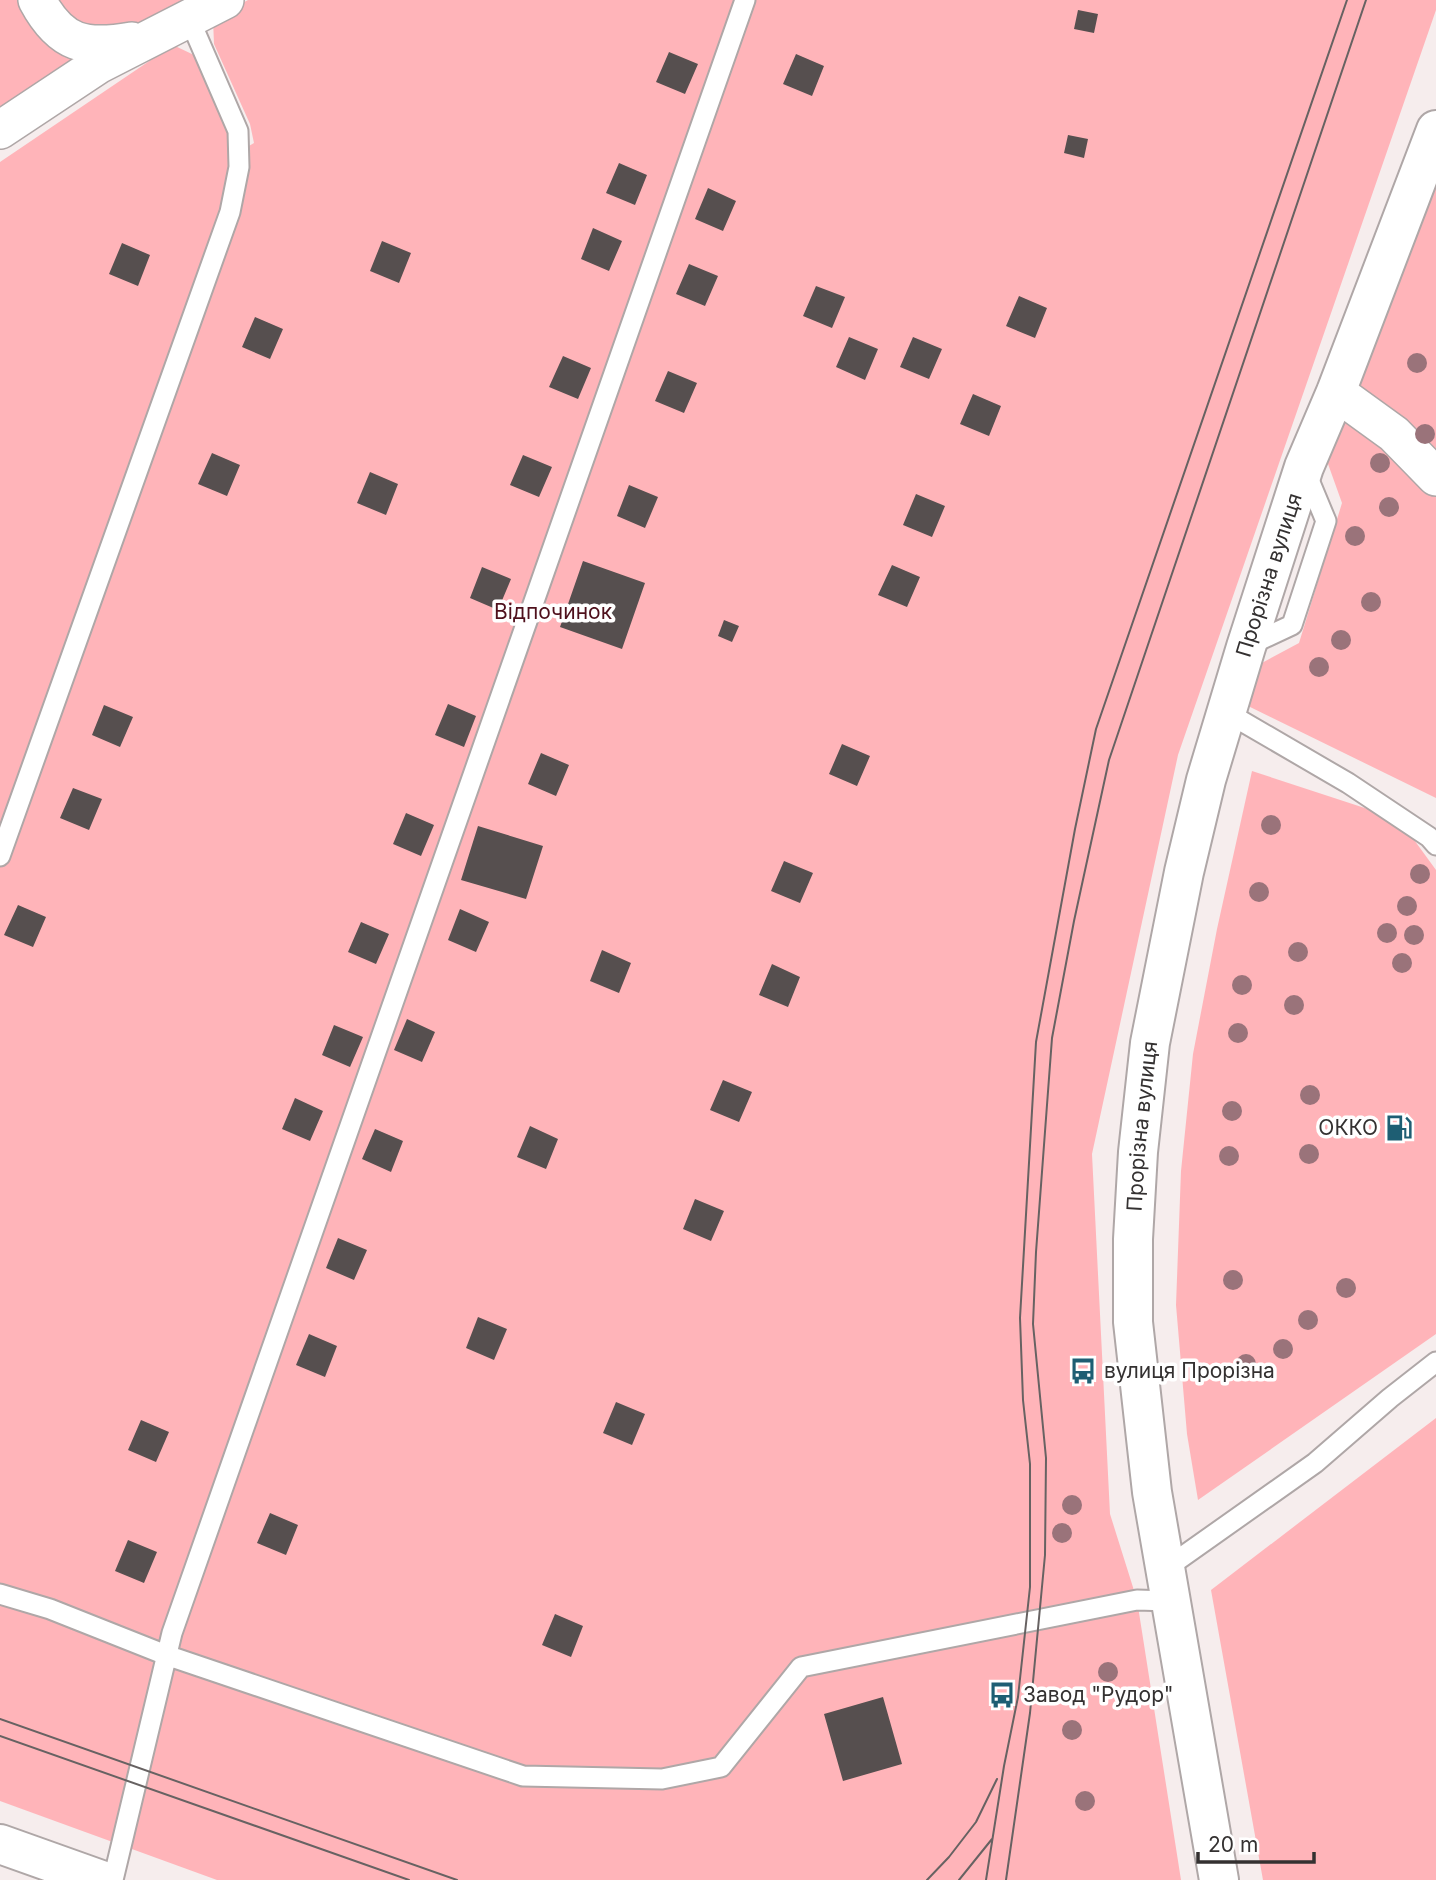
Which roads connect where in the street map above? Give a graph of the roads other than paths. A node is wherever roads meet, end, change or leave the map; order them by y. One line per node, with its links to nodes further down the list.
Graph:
1 (37, 0): 5 (street)
2 (225, 0): 4 (street)
3 (745, 0): 16 (lane)
4 (189, 19): 5 (street); 12 (lane)
5 (154, 36): 6 (street)
6 (0, 130)
7 (1436, 130): 8 (main road, Прорізна вулиця)
8 (1336, 392): 9 (street); 10 (main road, Прорізна вулиця)
9 (1436, 477)
10 (1226, 712): 11 (lane); 14 (main road, Прорізна вулиця)
11 (1436, 845)
12 (0, 856)
13 (1436, 1362): 14 (lane)
14 (1167, 1585): 16 (lane); 20 (main road, Прорізна вулиця)
15 (0, 1594): 16 (lane)
16 (166, 1655): 19 (lane)
17 (0, 1844): 18 (main road)
18 (101, 1880)
19 (113, 1880)
20 (1219, 1880)

